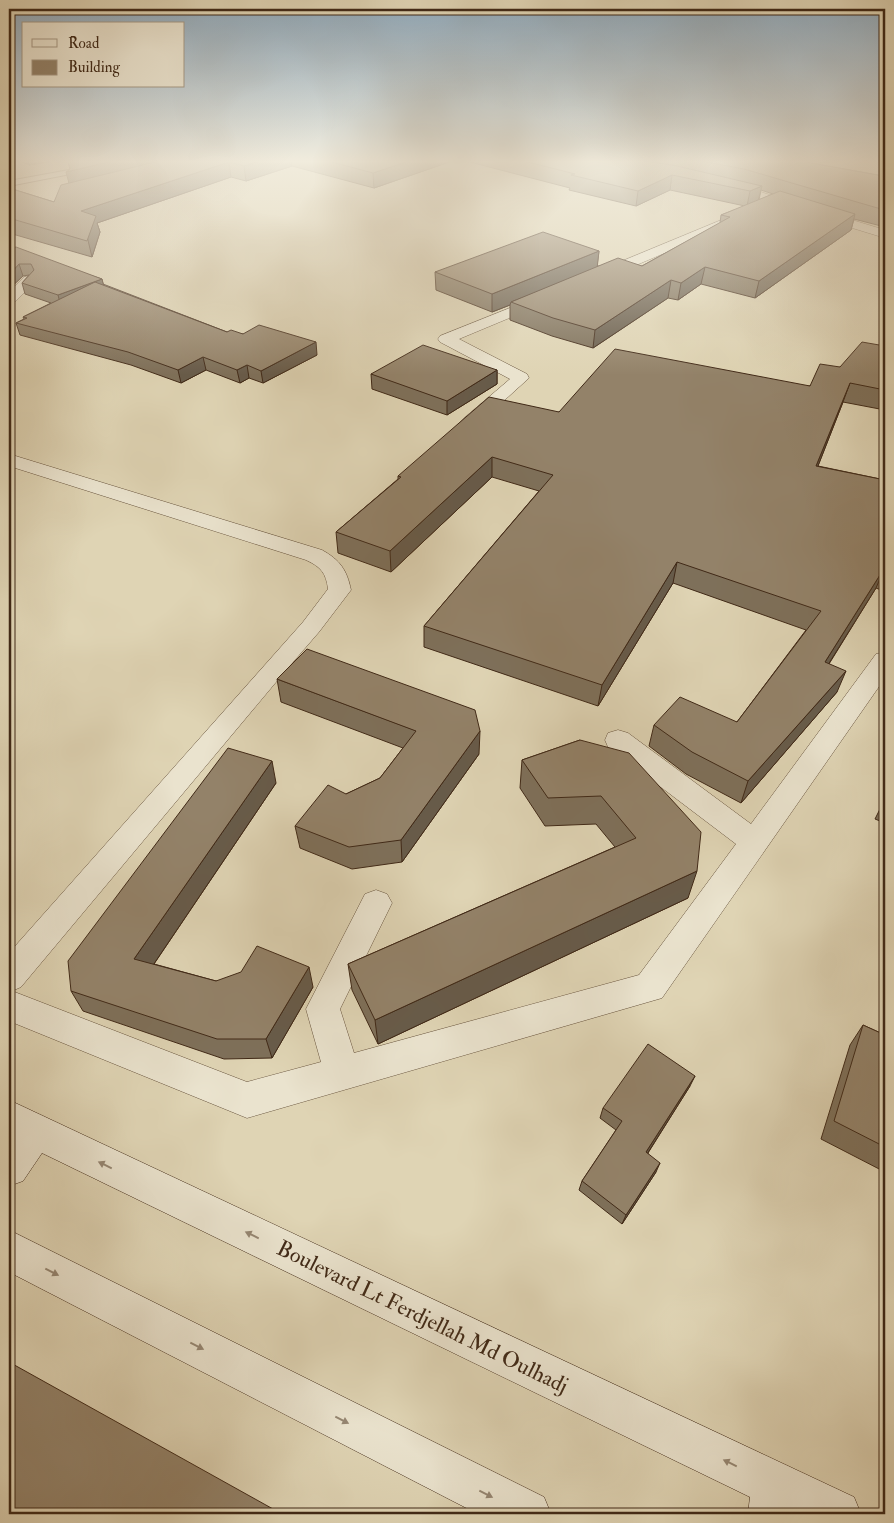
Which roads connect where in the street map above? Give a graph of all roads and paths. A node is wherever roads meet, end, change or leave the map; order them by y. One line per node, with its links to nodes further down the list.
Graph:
1 (702, 232): 3 (street)
2 (29, 280): 5 (street)
3 (584, 282)
4 (556, 294): 6 (street)
5 (9, 300)
6 (454, 435)
7 (9, 460): 12 (street)
8 (885, 660): 10 (street)
9 (618, 740): 10 (street)
10 (754, 842): 14 (street)
11 (376, 903): 14 (street)
12 (9, 977)
13 (9, 1005): 14 (street)
14 (342, 1072)
15 (22, 1124): 16 (street); 18 (street, Boulevard Lt Ferdjellah Md Oulhadj, one-way to 15)
16 (9, 1167)
17 (9, 1250): 19 (street, one-way to 19)
18 (774, 1500): 20 (street, Boulevard Lt Ferdjellah Md Oulhadj)
19 (527, 1514)
20 (837, 1514)

